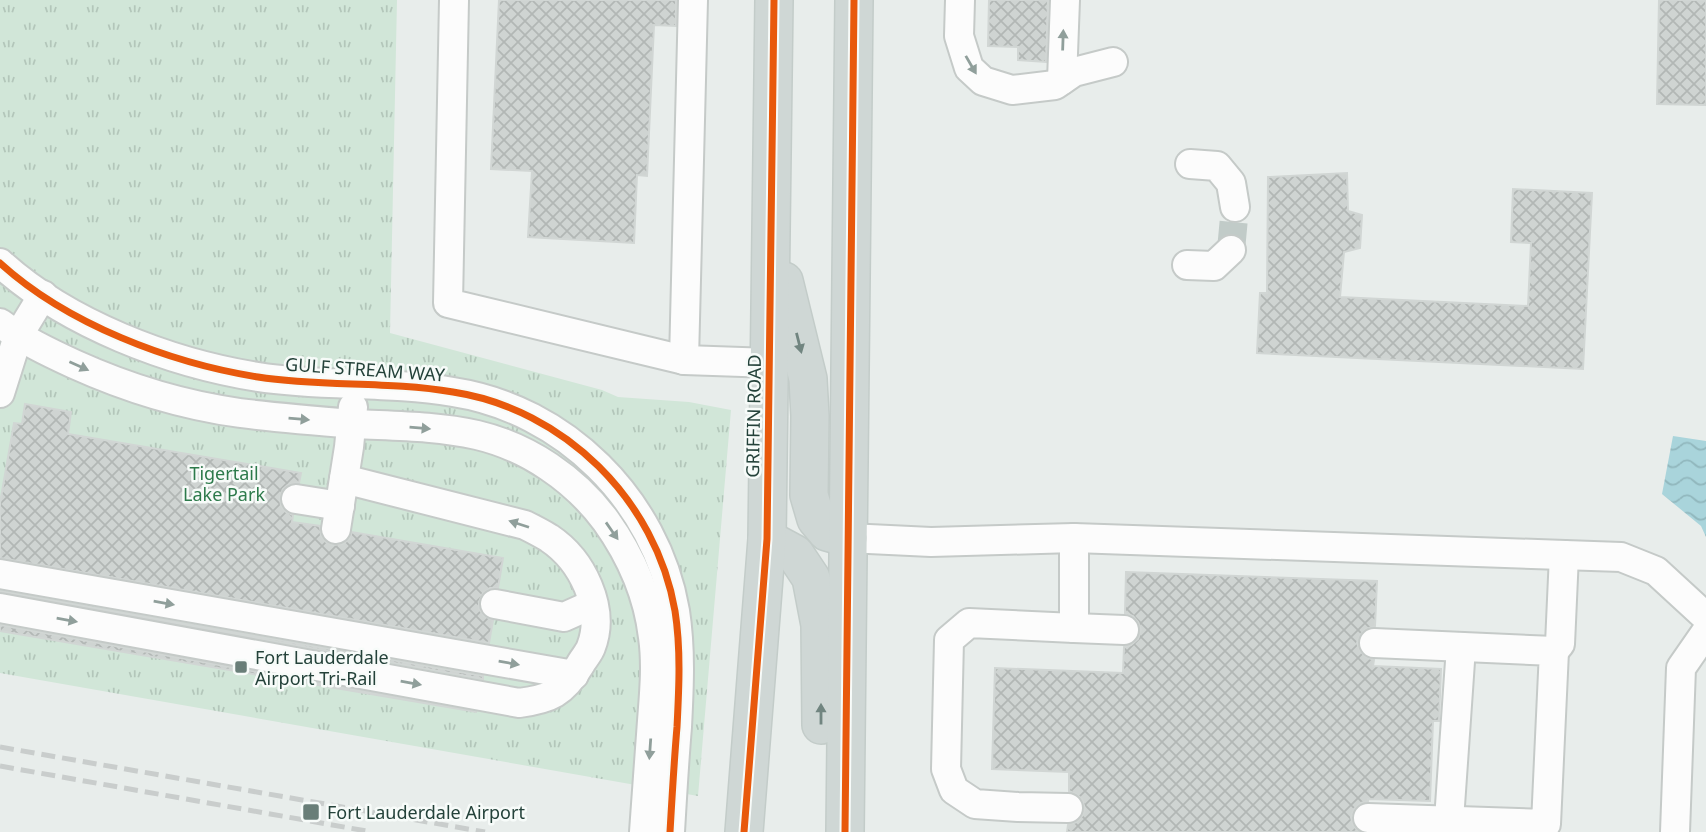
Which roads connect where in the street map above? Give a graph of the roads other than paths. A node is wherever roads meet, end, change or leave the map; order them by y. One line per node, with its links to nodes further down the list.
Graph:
1 (454, 0): 17 (street)
2 (693, 0): 17 (street)
3 (774, 0): 11 (main road, GRIFFIN ROAD)
4 (854, 0): 24 (main road)
5 (960, 0): 8 (street, one-way to 8)
6 (1065, 0): 8 (street, one-way to 6)
7 (1113, 62): 8 (street)
8 (1062, 80)
9 (1190, 164): 10 (street)
10 (1235, 206)
11 (771, 229): 18 (main road, GRIFFIN ROAD); 24 (main road, one-way to 24)
12 (1231, 250): 14 (street)
13 (0, 263): 15 (street, GULF STREAM WAY)
14 (1186, 265)
15 (43, 295): 16 (street); 19 (street, GULF STREAM WAY)
16 (9, 330): 20 (street); 21 (street, one-way to 21)
17 (684, 360): 18 (street)
18 (769, 363): 26 (main road, GRIFFIN ROAD)
19 (354, 383): 21 (street); 45 (street, GULF STREAM WAY)
20 (0, 393)
21 (352, 423): 23 (street); 44 (street, one-way to 44)
22 (296, 499): 23 (street)
23 (340, 505): 30 (street, one-way to 23)
24 (848, 537): 25 (street); 40 (main road)
25 (1074, 538): 27 (street); 33 (street)
26 (767, 539): 40 (main road, one-way to 26); 46 (main road, GRIFFIN ROAD)
27 (1564, 555): 32 (street); 38 (street)
28 (0, 574): 39 (street, one-way to 39)
29 (495, 604): 30 (street)
30 (593, 604): 39 (street)
31 (0, 608): 39 (street, one-way to 39)
32 (1706, 617)
33 (1074, 628): 34 (street); 41 (street)
34 (1124, 630)
35 (1706, 632): 48 (street)
36 (1374, 643): 37 (street)
37 (1461, 647): 38 (street); 43 (street)
38 (1554, 651): 43 (street)
39 (574, 675)
40 (845, 777): 47 (main road)
41 (1068, 808)
42 (1368, 818): 43 (street)
43 (1449, 820)
44 (644, 832)
45 (670, 832)
46 (744, 832)
47 (845, 832)
48 (1675, 832)

